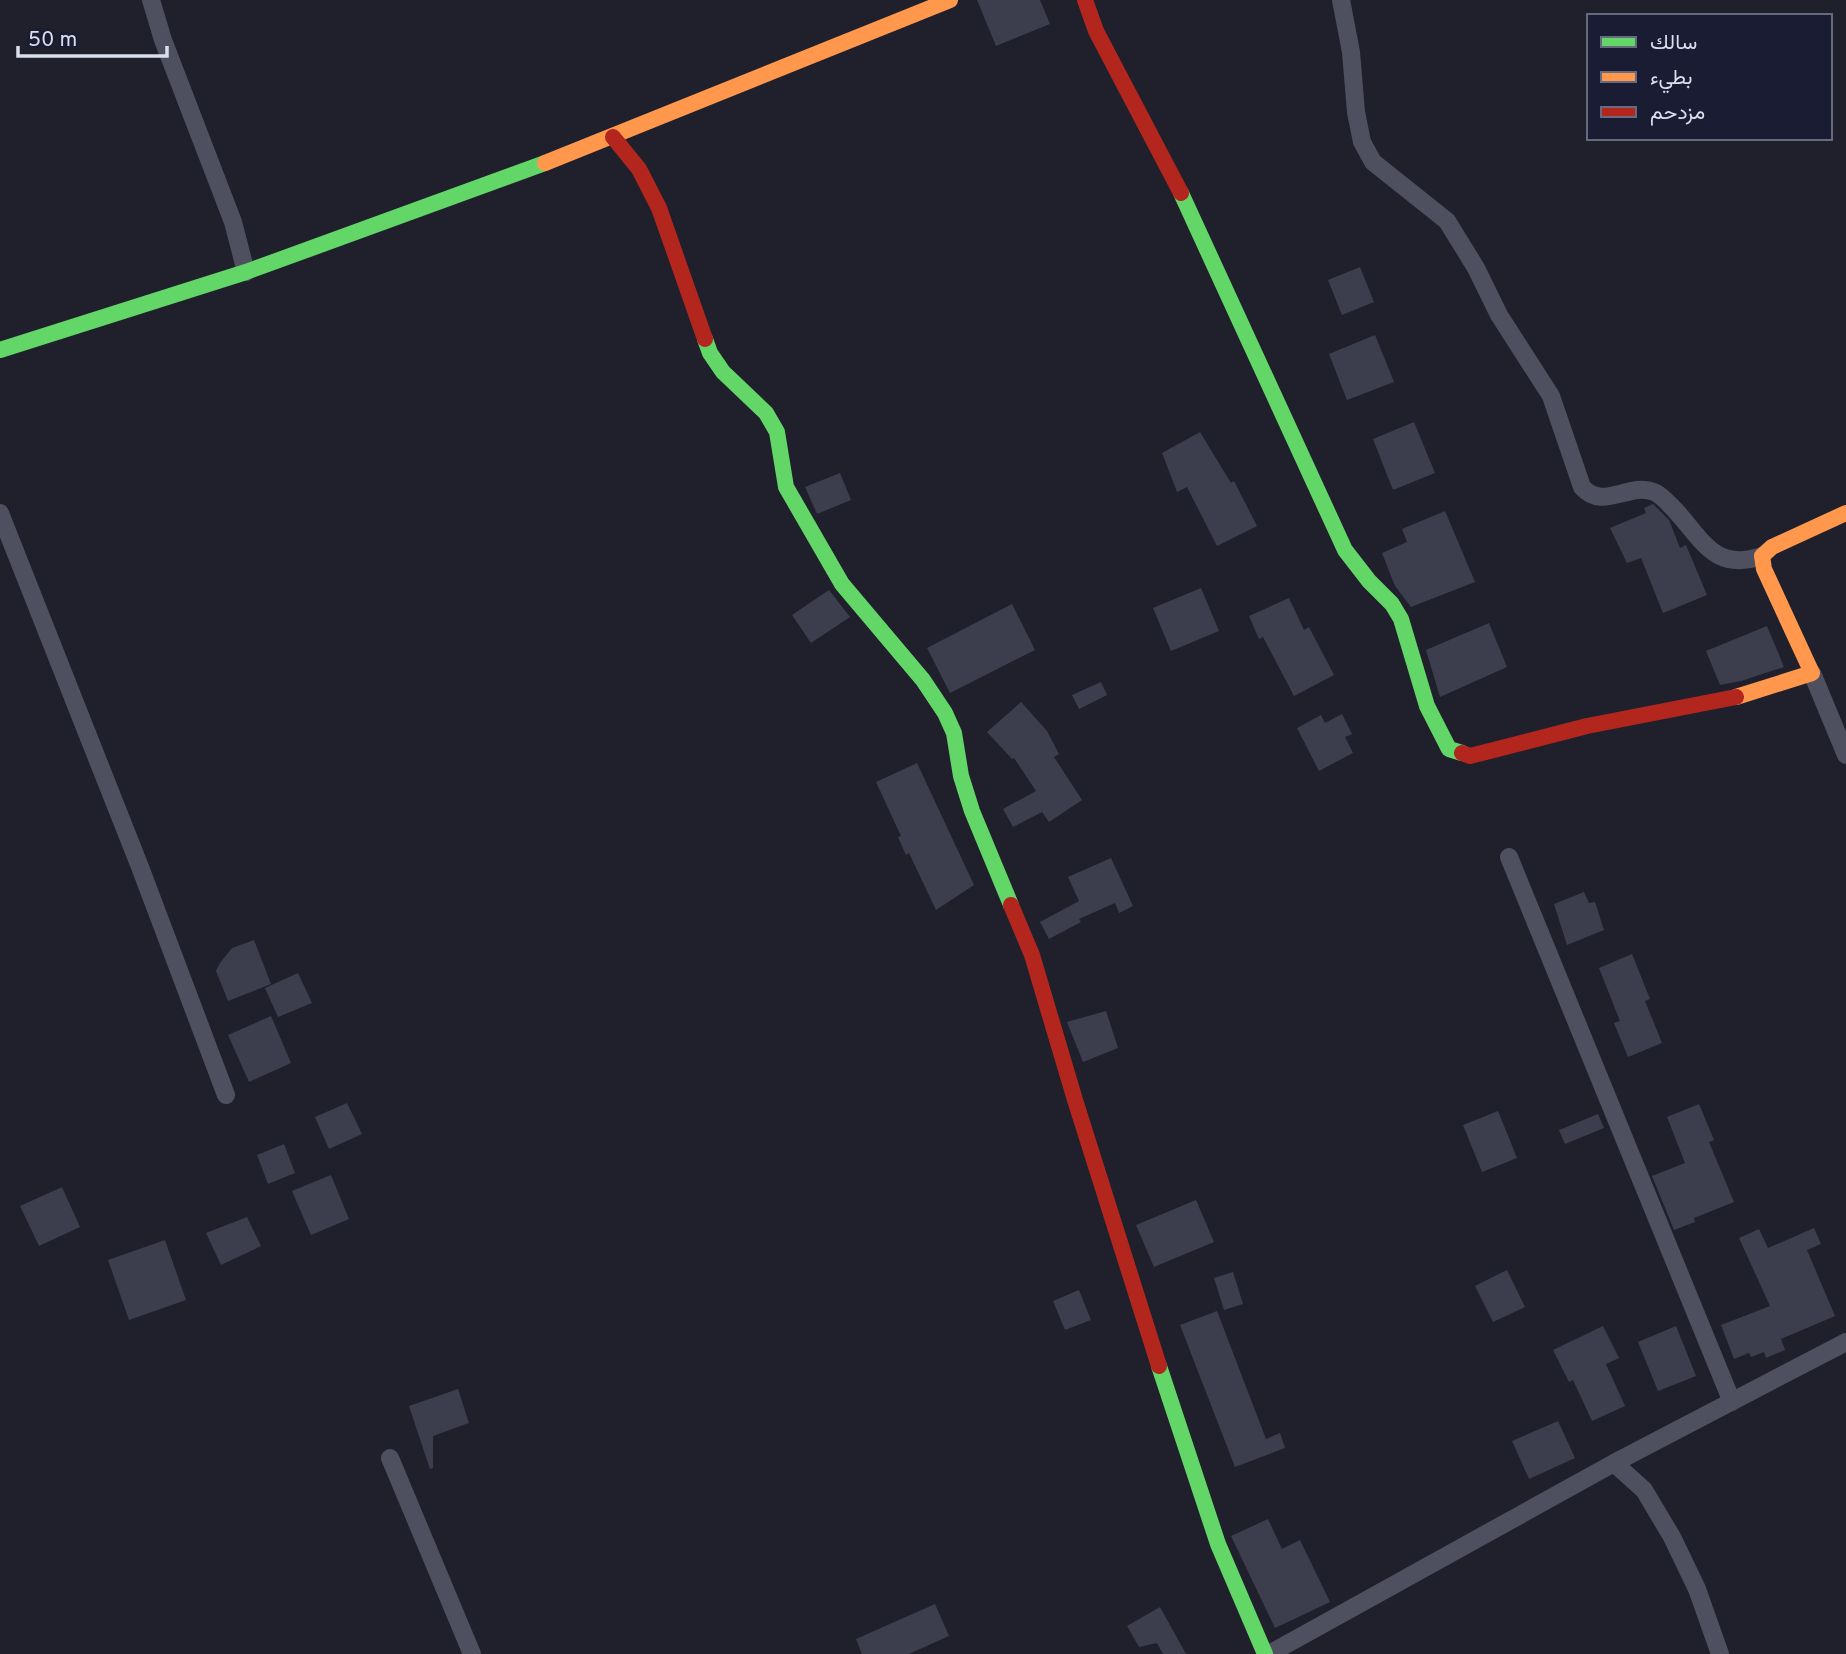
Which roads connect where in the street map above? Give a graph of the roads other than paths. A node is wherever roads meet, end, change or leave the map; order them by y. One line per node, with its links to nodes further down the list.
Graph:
1 (151, 0): 6 (street)
2 (950, 0): 5 (street)
3 (1085, 0): 11 (street)
4 (1341, 0): 10 (street)
5 (612, 136): 6 (street); 20 (street)
6 (246, 272): 7 (street)
7 (0, 350)
8 (0, 513): 14 (street)
9 (1846, 513): 10 (street)
10 (1762, 556): 11 (street)
11 (1812, 673): 12 (street)
12 (1846, 755)
13 (1509, 856): 16 (street)
14 (226, 1095)
15 (1846, 1342): 16 (street)
16 (1732, 1402): 18 (street)
17 (390, 1458): 19 (street)
18 (1614, 1463): 20 (street); 21 (street)
19 (472, 1654)
20 (1267, 1654)
21 (1720, 1654)

